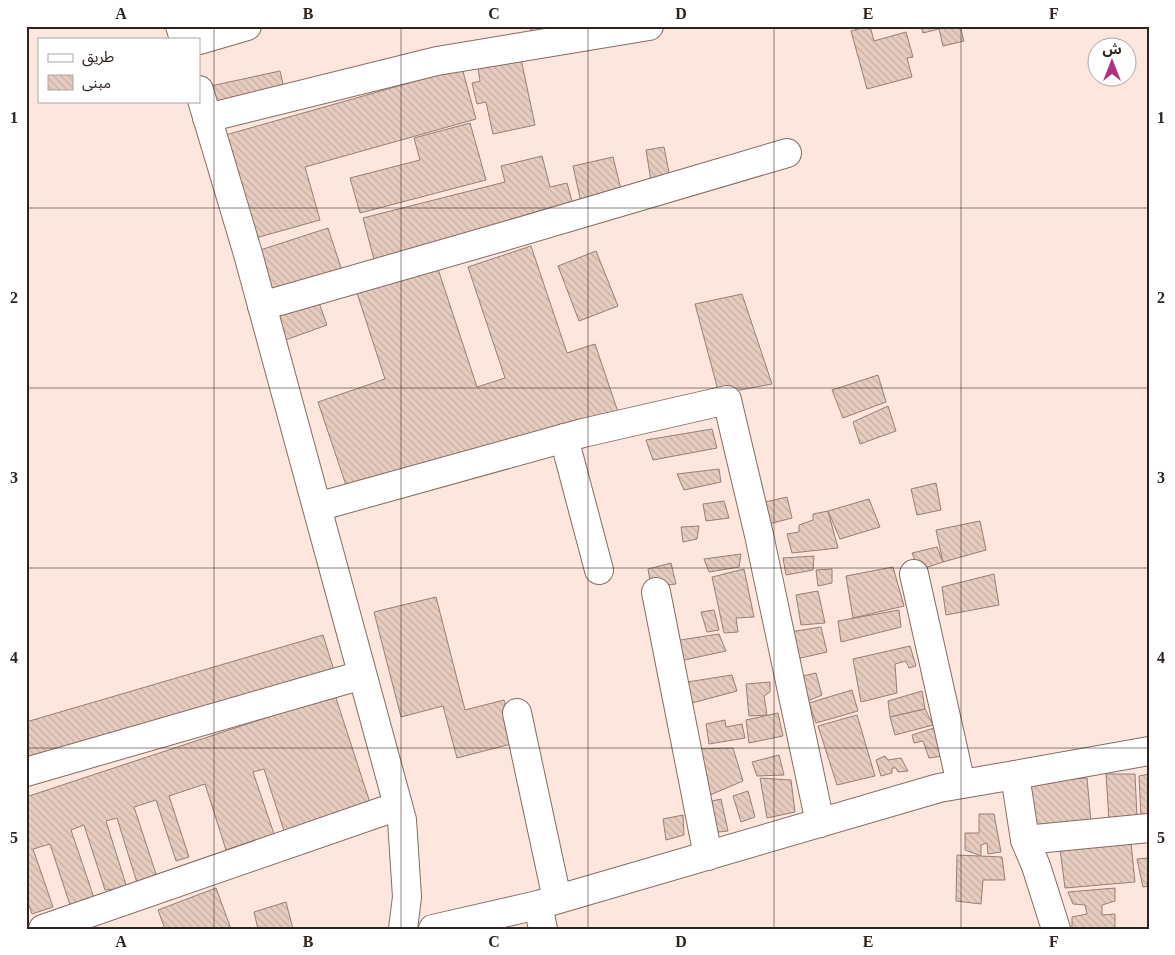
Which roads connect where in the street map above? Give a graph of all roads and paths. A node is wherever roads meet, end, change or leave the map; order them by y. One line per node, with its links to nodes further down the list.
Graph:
1 (180, 26): 4 (street)
2 (247, 26): 5 (street)
3 (649, 26): 7 (street)
4 (184, 38)
5 (200, 40)
6 (200, 94): 7 (street)
7 (207, 118): 9 (street)
8 (788, 153): 9 (street)
9 (262, 306): 11 (street)
10 (564, 438): 11 (street); 12 (street); 22 (street)
11 (317, 507): 15 (street)
12 (599, 570)
13 (914, 574): 20 (street)
14 (656, 592): 25 (street)
15 (362, 675): 18 (street); 21 (street)
16 (517, 713): 26 (street)
17 (1149, 751): 19 (street)
18 (26, 772)
19 (1015, 774): 20 (street); 24 (street)
20 (961, 784): 22 (street)
21 (398, 806): 27 (street); 28 (street)
22 (820, 823): 25 (street)
23 (1149, 828): 24 (street)
24 (1025, 840): 30 (street)
25 (708, 856): 26 (street)
26 (546, 911): 29 (street)
27 (43, 929)
28 (403, 929)
29 (434, 929)
30 (1056, 929)

